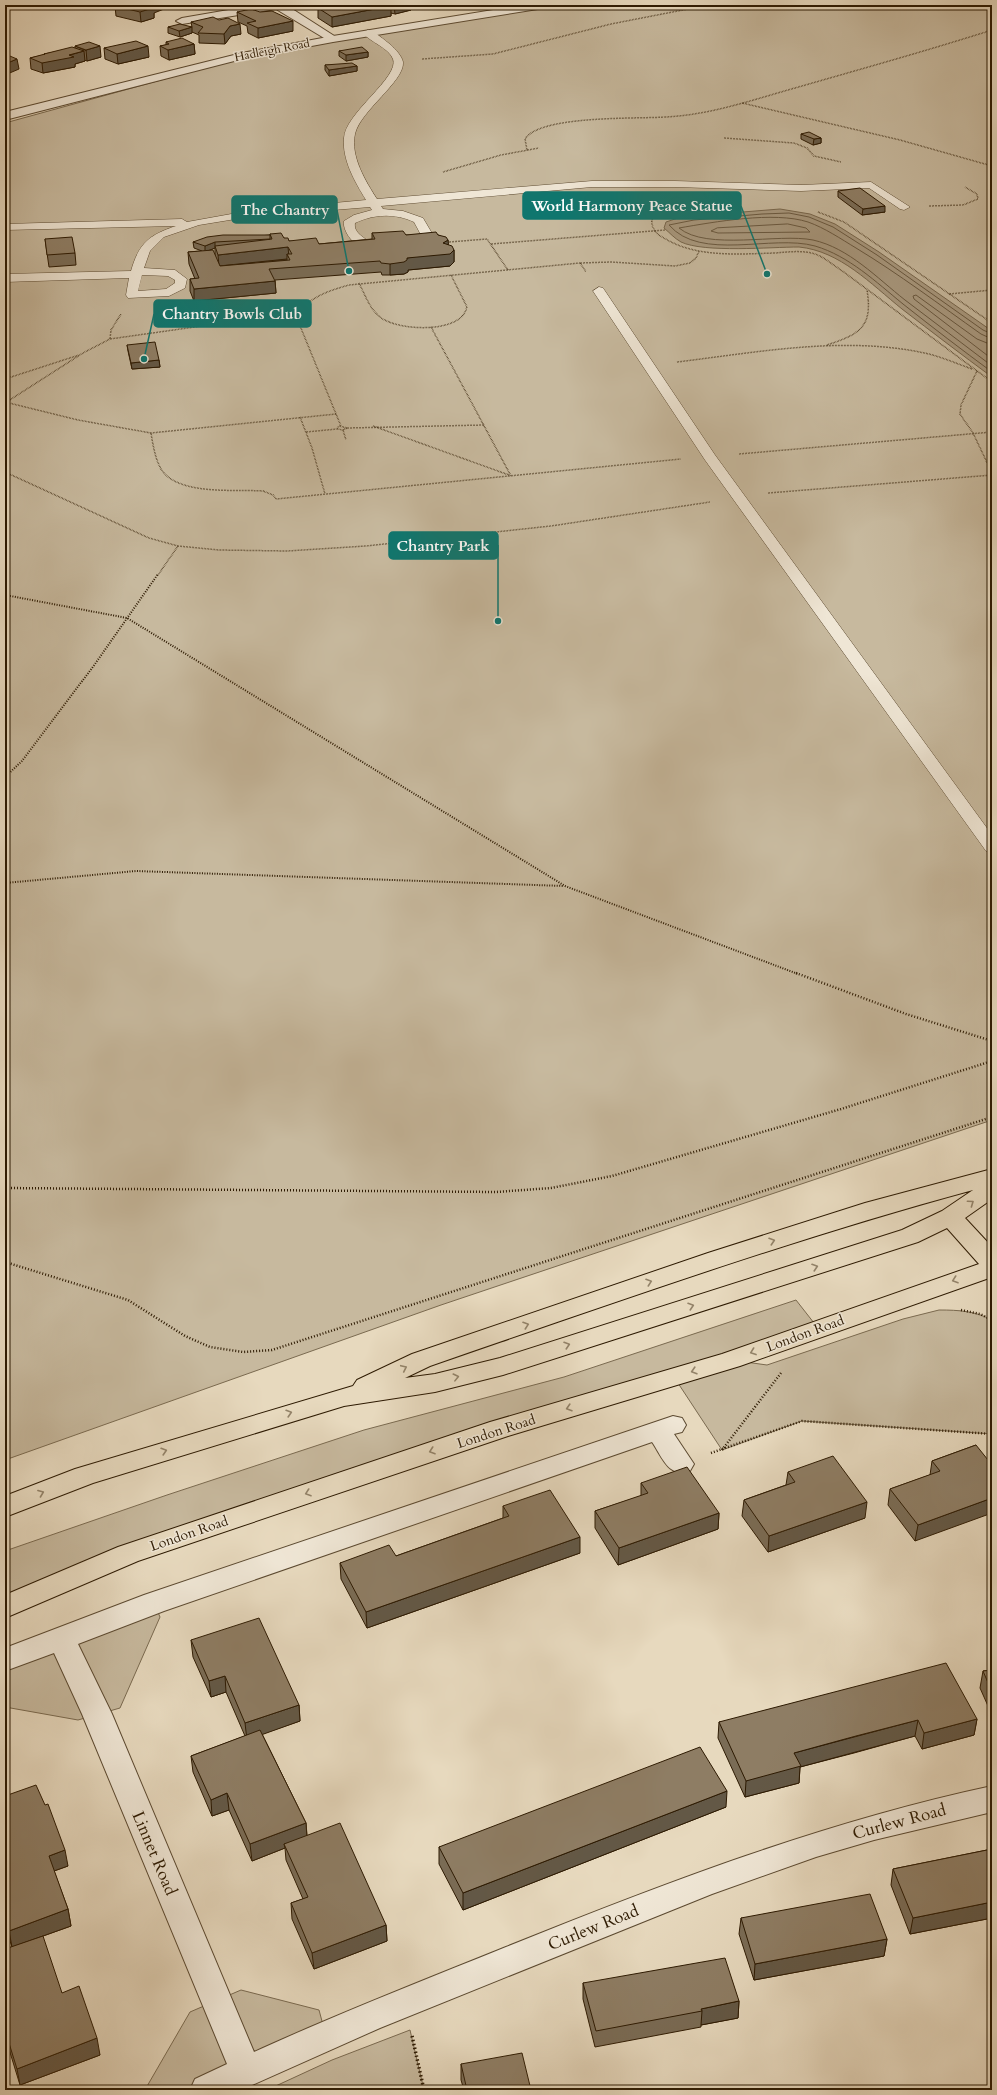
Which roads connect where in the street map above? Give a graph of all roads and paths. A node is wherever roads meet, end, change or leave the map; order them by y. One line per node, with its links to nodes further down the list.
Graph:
1 (278, 5): 4 (street); 7 (street)
2 (544, 5): 6 (street, Hadleigh Road)
3 (724, 5): 8 (path)
4 (182, 21)
5 (992, 30): 9 (path)
6 (368, 33): 7 (street, Hadleigh Road); 8 (lane)
7 (333, 39): 10 (street, Hadleigh Road)
8 (398, 60): 18 (lane)
9 (742, 103): 13 (path); 14 (path)
10 (5, 116)
11 (724, 138): 16 (path)
12 (539, 148): 13 (path)
13 (527, 150): 15 (path)
14 (992, 165)
15 (439, 173)
16 (870, 185): 18 (lane); 19 (lane)
17 (965, 188): 19 (path)
18 (373, 202): 22 (lane); 23 (lane)
19 (904, 207)
20 (715, 210): 25 (path)
21 (816, 211): 42 (path)
22 (379, 213): 27 (lane); 29 (lane)
23 (197, 222): 24 (lane); 33 (lane)
24 (5, 227)
25 (654, 230): 26 (path); 28 (path); 30 (path)
26 (665, 230)
27 (425, 239): 28 (path)
28 (491, 244): 32 (path)
29 (369, 247)
30 (699, 251): 31 (path); 39 (path)
31 (580, 263): 32 (path); 41 (path)
32 (508, 270): 34 (path)
33 (137, 273): 35 (lane); 37 (lane); 43 (lane)
34 (451, 275): 38 (path); 46 (path)
35 (5, 278)
36 (195, 278): 37 (lane)
37 (182, 279): 43 (lane)
38 (359, 283): 44 (path); 46 (path)
39 (867, 290): 48 (path); 51 (path)
40 (992, 290): 42 (path)
41 (599, 291): 50 (lane)
42 (948, 294): 45 (path)
43 (132, 295): 47 (path)
44 (296, 316): 47 (path); 55 (path)
45 (992, 323)
46 (431, 327): 57 (path)
47 (110, 339): 49 (path)
48 (822, 346): 50 (path); 51 (path)
49 (83, 353): 52 (path); 54 (path)
50 (648, 365): 68 (lane)
51 (977, 371): 53 (path); 66 (path)
52 (5, 379)
53 (992, 382)
54 (5, 402): 65 (path)
55 (336, 414): 56 (path); 58 (path)
56 (300, 418): 63 (path); 65 (path)
57 (484, 425): 59 (path); 71 (path)
58 (341, 426): 60 (path); 61 (path)
59 (374, 426): 60 (path); 71 (path)
60 (347, 428): 62 (path)
61 (337, 429): 62 (path); 63 (path)
62 (343, 430): 67 (path)
63 (306, 432): 72 (path)
64 (992, 432): 66 (path)
65 (151, 433): 72 (path)
66 (973, 434): 68 (path); 70 (path)
67 (346, 440)
68 (710, 457): 71 (path); 73 (lane)
69 (5, 472): 74 (path)
70 (992, 474): 73 (path)
71 (511, 476): 72 (path)
72 (325, 494)
73 (739, 497): 74 (path); 78 (lane)
74 (178, 546): 76 (path)
75 (5, 595): 76 (path)
76 (127, 618): 77 (path); 80 (path)
77 (5, 777)
78 (992, 847)
79 (5, 882): 80 (path)
80 (564, 886): 81 (path)
81 (992, 1041)
82 (992, 1062): 85 (path)
83 (992, 1117): 88 (path)
84 (992, 1177): 94 (main road, one-way to 84)
85 (5, 1188)
86 (992, 1188): 87 (main road, one-way to 86)
87 (950, 1217): 89 (main road); 94 (main road, one-way to 87)
88 (5, 1262)
89 (992, 1262)
90 (992, 1268): 99 (main road, London Road, one-way to 99)
91 (953, 1310): 92 (path)
92 (992, 1320)
93 (784, 1369): 96 (path)
94 (343, 1396): 98 (main road, one-way to 94)
95 (992, 1434): 96 (path)
96 (722, 1450): 97 (path)
97 (681, 1464): 100 (street)
98 (5, 1507)
99 (5, 1607)
100 (61, 1637): 101 (street); 104 (street, Linnet Road)
101 (5, 1660)
102 (992, 1799): 104 (street, Curlew Road)
103 (410, 2030): 106 (path)
104 (246, 2070): 105 (street, Curlew Road)
105 (207, 2090)
106 (424, 2090)

